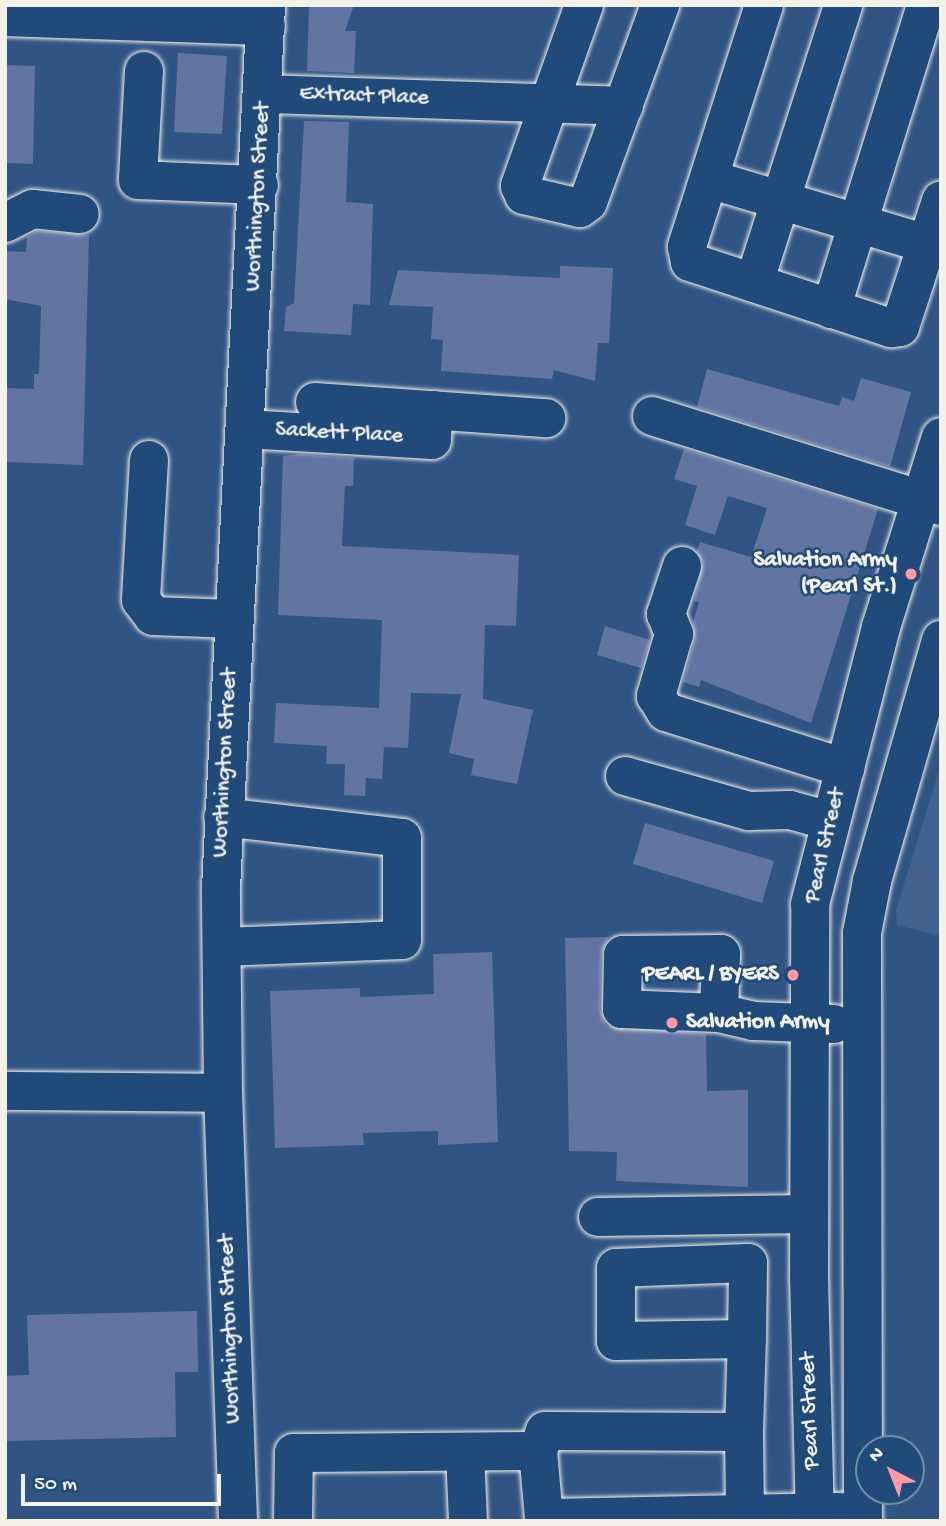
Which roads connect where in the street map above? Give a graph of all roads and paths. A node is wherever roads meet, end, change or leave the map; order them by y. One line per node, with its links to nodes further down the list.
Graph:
1 (583, 5): 10 (street)
2 (660, 5): 11 (street)
3 (764, 5): 12 (street)
4 (843, 5): 14 (street)
5 (926, 5): 18 (street)
6 (266, 15): 7 (street); 9 (street, Worthington Street)
7 (5, 17)
8 (144, 71): 13 (street)
9 (265, 94): 10 (street, Extract Place); 13 (street, Worthington Street)
10 (550, 101): 11 (street, Extract Place); 11 (street)
11 (624, 106)
12 (709, 179): 14 (street); 20 (street)
13 (259, 185): 26 (street, Worthington Street)
14 (783, 201): 18 (street); 20 (street)
15 (941, 201): 19 (street)
16 (80, 214): 17 (street)
17 (5, 223)
18 (860, 224): 19 (street); 21 (street)
19 (934, 246): 21 (street)
20 (754, 283): 21 (street)
21 (831, 309)
22 (315, 402): 25 (street)
23 (652, 416): 29 (street)
24 (546, 418): 25 (street)
25 (432, 425): 26 (street, Sackett Place)
26 (245, 429): 31 (street, Worthington Street)
27 (941, 437): 29 (street, Pearl Street)
28 (149, 460): 31 (street)
29 (931, 503): 33 (street, Pearl Street)
30 (682, 566): 33 (street)
31 (233, 619): 35 (street, Worthington Street)
32 (941, 640): 39 (street)
33 (845, 768): 36 (street, Pearl Street)
34 (625, 776): 36 (street)
35 (223, 817): 37 (street, Worthington Street); 37 (street)
36 (830, 821): 40 (street, Pearl Street)
37 (222, 947): 42 (street, Worthington Street)
38 (719, 1013): 40 (street)
39 (860, 1024): 40 (street); 50 (street)
40 (810, 1025): 43 (street, Pearl Street)
41 (18, 1091): 42 (street)
42 (223, 1093): 52 (street, Worthington Street)
43 (808, 1214): 44 (street); 51 (street, Pearl Street)
44 (598, 1217)
45 (747, 1339): 46 (street)
46 (744, 1432): 47 (street); 49 (street)
47 (538, 1451): 48 (street); 49 (street)
48 (464, 1452): 53 (street); 54 (street)
49 (745, 1514): 51 (street)
50 (863, 1516): 51 (street)
51 (814, 1517)
52 (238, 1521)
53 (293, 1521)
54 (468, 1521)

